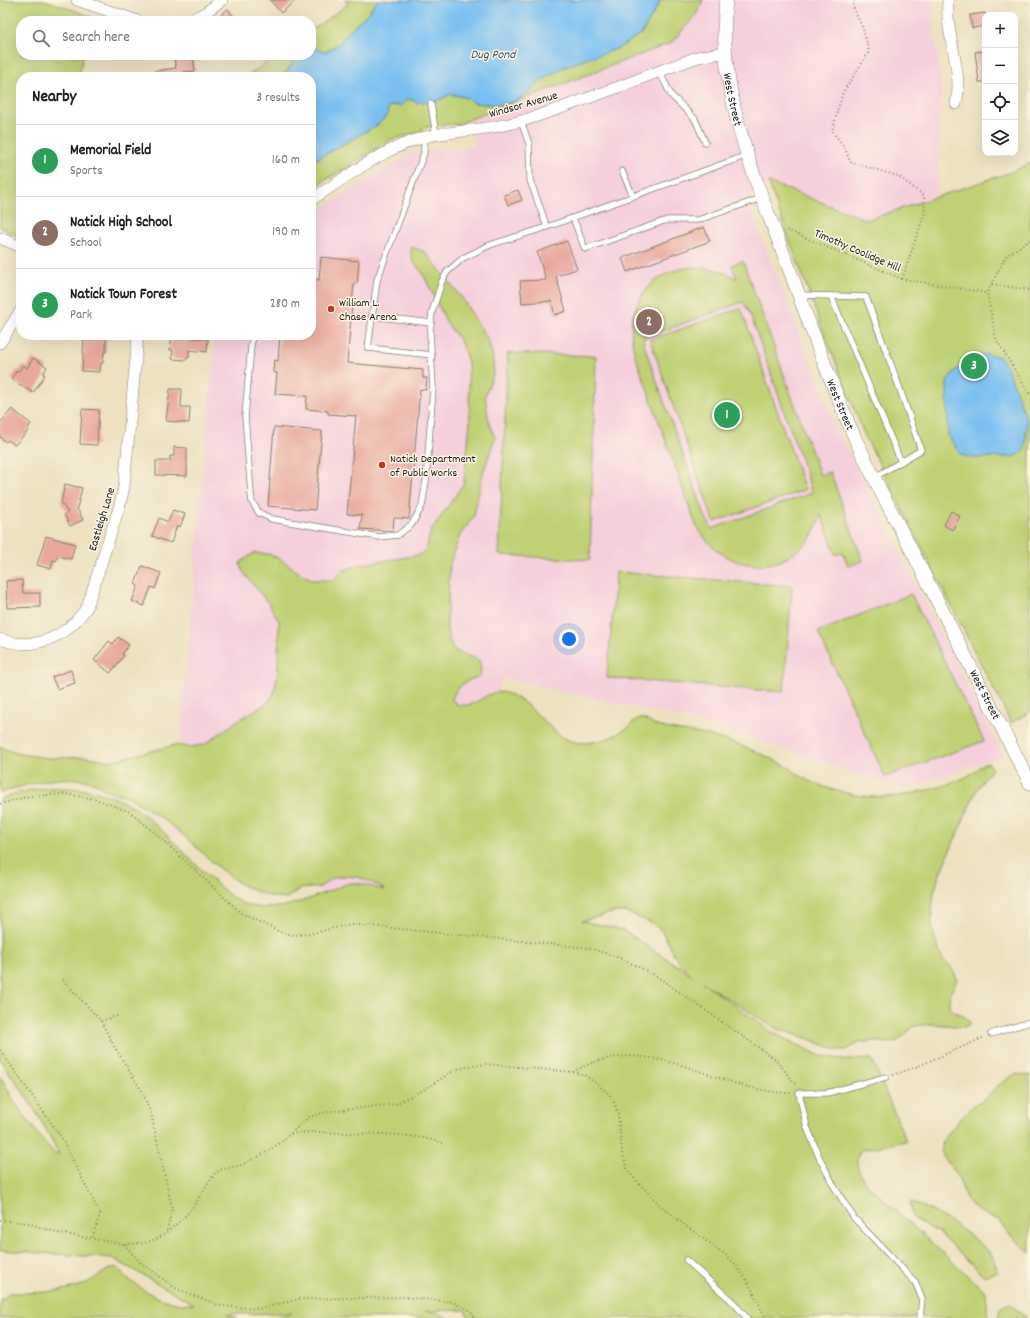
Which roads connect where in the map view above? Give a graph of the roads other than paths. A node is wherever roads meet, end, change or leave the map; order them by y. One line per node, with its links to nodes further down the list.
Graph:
1 (77, 0): 5 (street)
2 (222, 0): 6 (street)
3 (726, 0): 7 (street, West Street)
4 (948, 0): 10 (street)
5 (123, 16)
6 (200, 16)
7 (726, 52): 8 (street, Windsor Avenue); 15 (street, West Street)
8 (660, 71): 11 (street, Windsor Avenue); 14 (lane)
9 (431, 104): 12 (lane)
10 (956, 104)
11 (521, 121): 12 (street, Windsor Avenue); 21 (lane)
12 (436, 135): 13 (street, Windsor Avenue)
13 (424, 138): 18 (street, Windsor Avenue); 26 (lane)
14 (705, 142)
15 (748, 155): 17 (lane); 19 (street, West Street)
16 (622, 171): 17 (lane)
17 (633, 196): 20 (lane)
18 (316, 197)
19 (762, 198): 20 (lane); 24 (street, West Street)
20 (573, 218): 21 (lane)
21 (547, 227): 28 (lane)
22 (0, 238): 23 (street)
23 (16, 245)
24 (799, 295): 25 (lane); 34 (street, West Street)
25 (831, 296): 33 (lane); 33 (lane)
26 (372, 316): 28 (lane); 32 (lane)
27 (16, 318): 31 (street)
28 (430, 323): 32 (lane)
29 (138, 340): 35 (street, Eastleigh Lane)
30 (252, 340): 32 (lane)
31 (0, 343)
32 (432, 355)
33 (901, 462): 34 (lane)
34 (874, 477): 36 (street, West Street)
35 (0, 639)
36 (1030, 783)
37 (1030, 1022): 38 (lane)
38 (991, 1034)
39 (886, 1077): 42 (lane)
40 (686, 1260): 41 (lane)
41 (747, 1318)
42 (920, 1318)

